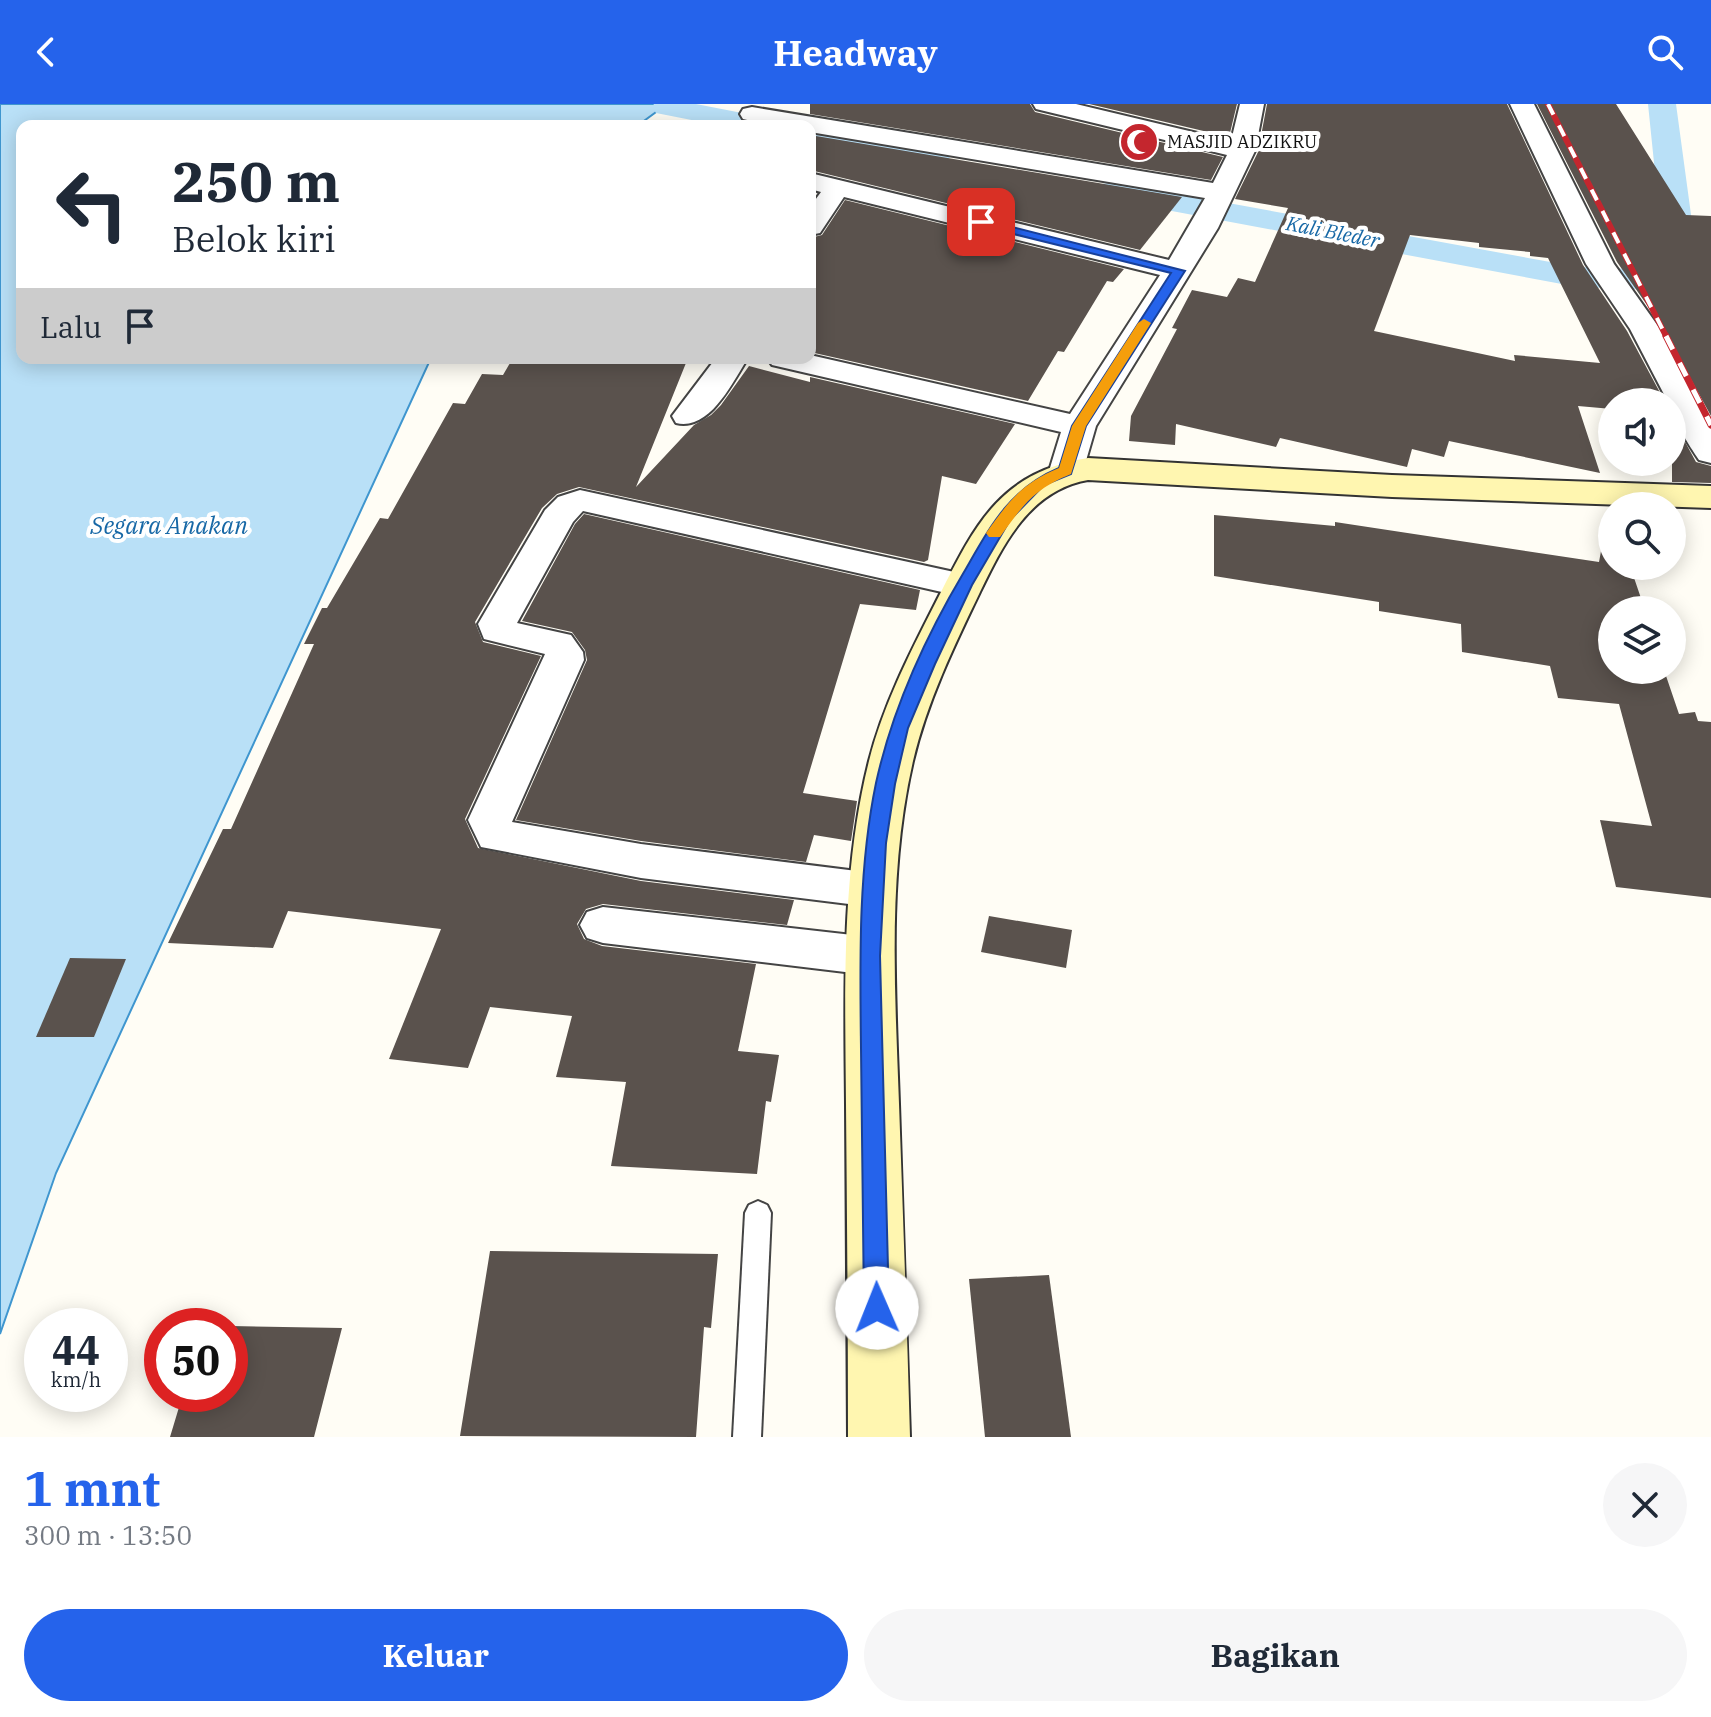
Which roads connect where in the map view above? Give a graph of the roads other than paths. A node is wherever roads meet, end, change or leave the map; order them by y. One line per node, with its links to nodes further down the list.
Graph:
1 (1045, 104): 7 (street)
2 (1252, 104): 7 (street)
3 (1522, 104): 17 (street)
4 (752, 114): 5 (street)
5 (785, 120)
6 (816, 126): 10 (street)
7 (1242, 151): 10 (street)
8 (816, 182): 9 (street)
9 (838, 186): 11 (street); 12 (street)
10 (1218, 194): 12 (street)
11 (816, 218)
12 (1179, 271): 16 (street)
13 (728, 364): 15 (street)
14 (802, 364): 16 (street)
15 (688, 416)
16 (1072, 449): 18 (main road); 19 (main road)
17 (1711, 453)
18 (1711, 497)
19 (964, 585): 20 (main road); 20 (street)
20 (873, 890): 22 (main road)
21 (603, 925): 22 (street)
22 (870, 956): 25 (main road)
23 (758, 1213): 24 (lane)
24 (747, 1437)
25 (879, 1437)

